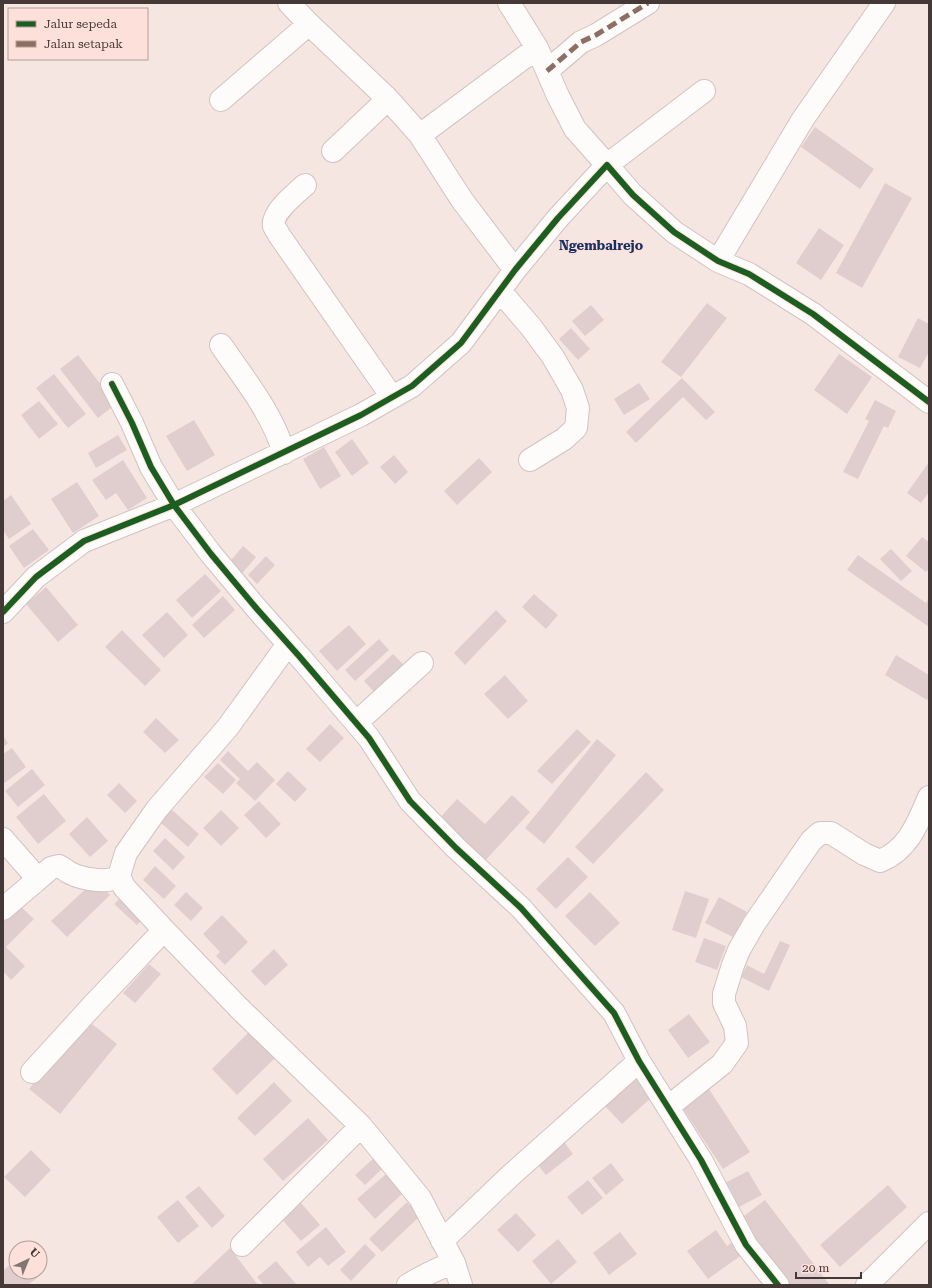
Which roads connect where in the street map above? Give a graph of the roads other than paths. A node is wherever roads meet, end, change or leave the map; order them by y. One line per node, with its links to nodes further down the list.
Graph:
1 (289, 3): 5 (street)
2 (509, 3): 6 (street)
3 (648, 3): 7 (street)
4 (884, 3): 15 (street)
5 (309, 24): 9 (street); 10 (street)
6 (537, 48): 7 (street); 11 (street)
7 (547, 71): 13 (street)
8 (704, 91): 13 (street)
9 (388, 99): 11 (street); 12 (street)
10 (220, 100)
11 (420, 135): 16 (street)
12 (333, 151)
13 (607, 165): 15 (street); 16 (street)
14 (305, 185): 20 (street)
15 (718, 261): 21 (street)
16 (515, 270): 17 (street)
17 (500, 291): 20 (street); 23 (street)
18 (221, 345): 22 (street)
19 (112, 384): 24 (street)
20 (392, 397): 22 (street)
21 (929, 402)
22 (284, 453): 24 (street)
23 (530, 460)
24 (174, 505): 25 (street); 26 (street)
25 (3, 612)
26 (288, 644): 28 (street); 31 (street)
27 (422, 663): 28 (street)
28 (356, 723): 35 (street)
29 (929, 797): 37 (street)
30 (3, 839): 32 (street)
31 (119, 876): 32 (street); 34 (street)
32 (38, 879): 33 (street)
33 (3, 909)
34 (164, 930): 36 (street); 38 (street)
35 (639, 1061): 37 (street); 40 (street)
36 (32, 1072)
37 (668, 1107): 45 (street)
38 (361, 1126): 40 (street); 41 (street)
39 (929, 1224): 46 (street)
40 (442, 1240): 42 (street)
41 (242, 1245)
42 (454, 1263): 43 (street); 44 (street)
43 (408, 1285)
44 (461, 1285)
45 (778, 1285)
46 (867, 1285)

